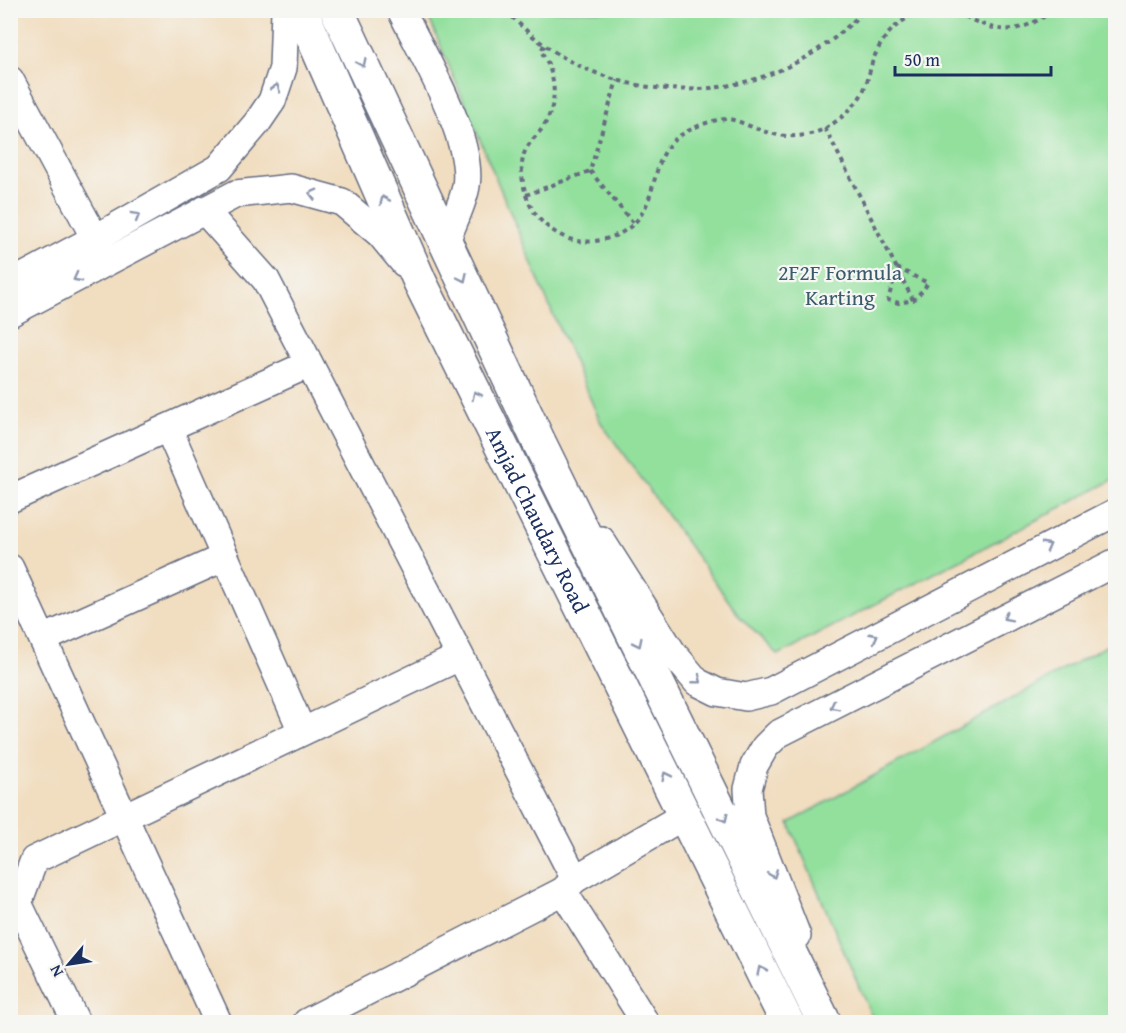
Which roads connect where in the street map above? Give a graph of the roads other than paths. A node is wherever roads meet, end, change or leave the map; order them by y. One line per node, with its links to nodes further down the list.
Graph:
1 (285, 10): 8 (street, one-way to 1)
2 (300, 10): 9 (main road, Amjad Chaudary Road, one-way to 2)
3 (337, 10): 7 (main road, Amjad Chaudary Road, one-way to 7)
4 (401, 10): 7 (street)
5 (10, 80): 8 (street)
6 (204, 210): 8 (street); 9 (street, one-way to 6); 12 (street)
7 (446, 242): 14 (main road, Amjad Chaudary Road, one-way to 14)
8 (102, 250): 10 (street); 11 (street, one-way to 11)
9 (420, 282): 24 (main road, Amjad Chaudary Road, one-way to 9)
10 (10, 284)
11 (10, 313)
12 (309, 364): 13 (street); 22 (street)
13 (168, 428): 15 (street); 17 (street)
14 (538, 440): 16 (street, one-way to 16); 33 (main road, Amjad Chaudary Road, one-way to 33)
15 (10, 499)
16 (1116, 512)
17 (225, 557): 21 (street); 23 (street)
18 (1116, 562): 34 (street, one-way to 34)
19 (10, 568): 20 (street)
20 (21, 618): 21 (street)
21 (43, 639): 25 (street)
22 (459, 657): 23 (street); 26 (street)
23 (302, 731): 25 (street)
24 (685, 815): 26 (street); 32 (main road, Amjad Chaudary Road, one-way to 24)
25 (124, 816): 27 (street); 29 (street)
26 (569, 885): 30 (street); 31 (street)
27 (14, 905): 28 (street)
28 (76, 1023)
29 (218, 1023)
30 (307, 1023)
31 (645, 1023)
32 (787, 1023)
33 (824, 1023)
34 (830, 1023)

